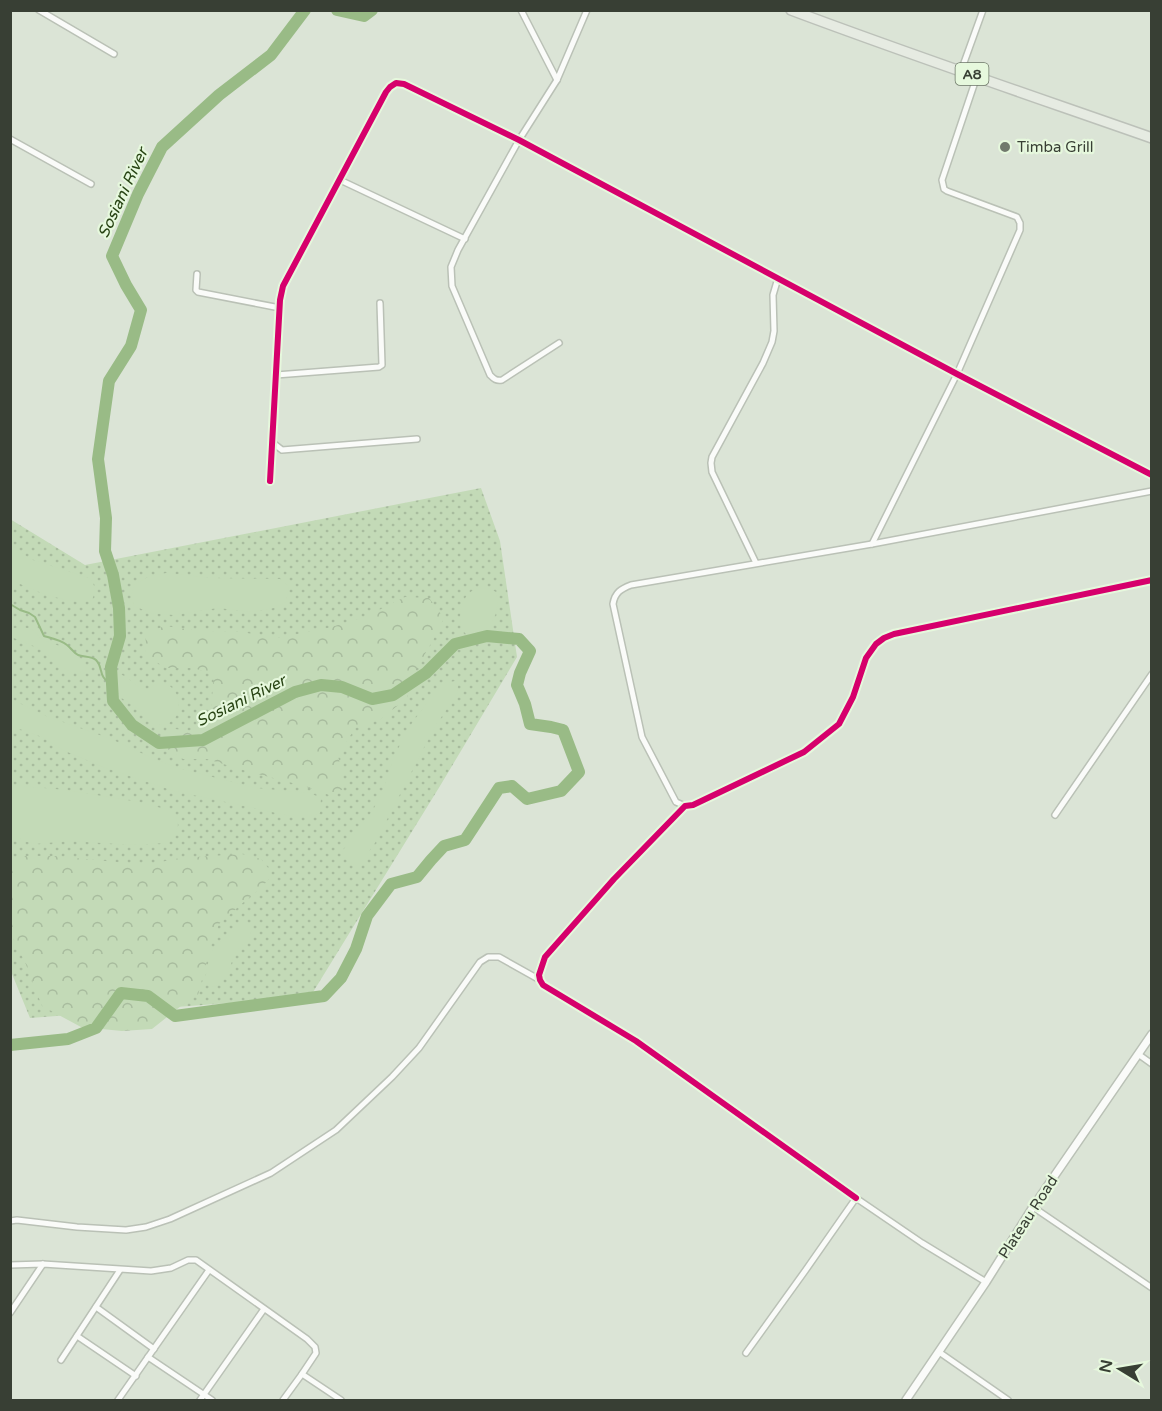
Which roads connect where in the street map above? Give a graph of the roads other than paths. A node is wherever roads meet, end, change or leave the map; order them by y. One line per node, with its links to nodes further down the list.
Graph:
1 (39, 10): 6 (street)
2 (521, 10): 9 (street)
3 (586, 10): 9 (street)
4 (791, 10): 7 (highway, A8)
5 (983, 10): 7 (street)
6 (114, 54)
7 (962, 71): 8 (highway, A8)
8 (977, 76): 10 (highway, A8); 21 (street)
9 (557, 80): 12 (street)
10 (1152, 138)
11 (10, 139): 14 (street)
12 (519, 140): 13 (street); 15 (street); 17 (street)
13 (340, 180): 15 (street); 19 (street)
14 (91, 184)
15 (465, 239): 20 (street)
16 (197, 274): 19 (street)
17 (778, 278): 21 (street); 29 (street)
18 (380, 303): 22 (street)
19 (280, 308): 22 (street)
20 (559, 344)
21 (957, 374): 25 (street); 28 (street)
22 (276, 375): 24 (street)
23 (417, 439): 24 (street)
24 (273, 443): 26 (street)
25 (1152, 475)
26 (270, 481)
27 (1152, 491): 28 (street)
28 (872, 544): 29 (street)
29 (756, 563): 32 (street)
30 (1152, 580): 32 (street)
31 (1152, 674): 33 (street)
32 (685, 806): 34 (street)
33 (1055, 815)
34 (540, 980): 38 (street); 40 (street)
35 (1152, 1034): 36 (street, Plateau Road)
36 (1138, 1054): 37 (street); 39 (street, Plateau Road)
37 (1152, 1064)
38 (856, 1198): 45 (street); 53 (street)
39 (1033, 1208): 45 (street, Plateau Road); 46 (street)
40 (10, 1221)
41 (10, 1264): 42 (street)
42 (43, 1264): 43 (street); 49 (street)
43 (120, 1270): 44 (street); 47 (street)
44 (209, 1270): 48 (street); 51 (street)
45 (986, 1282): 52 (street, Plateau Road)
46 (1152, 1288)
47 (96, 1307): 50 (street); 51 (street)
48 (264, 1309): 56 (street); 58 (street)
49 (10, 1313)
50 (77, 1336): 55 (street); 57 (street)
51 (154, 1350): 54 (street)
52 (939, 1352): 64 (street, Plateau Road); 65 (street)
53 (747, 1353)
54 (148, 1357): 57 (street); 58 (street)
55 (61, 1360)
56 (302, 1374): 62 (street); 63 (street)
57 (135, 1376): 59 (street)
58 (204, 1394): 60 (street); 61 (street)
59 (118, 1401)
60 (200, 1401)
61 (212, 1401)
62 (283, 1401)
63 (341, 1401)
64 (906, 1401)
65 (1008, 1401)

